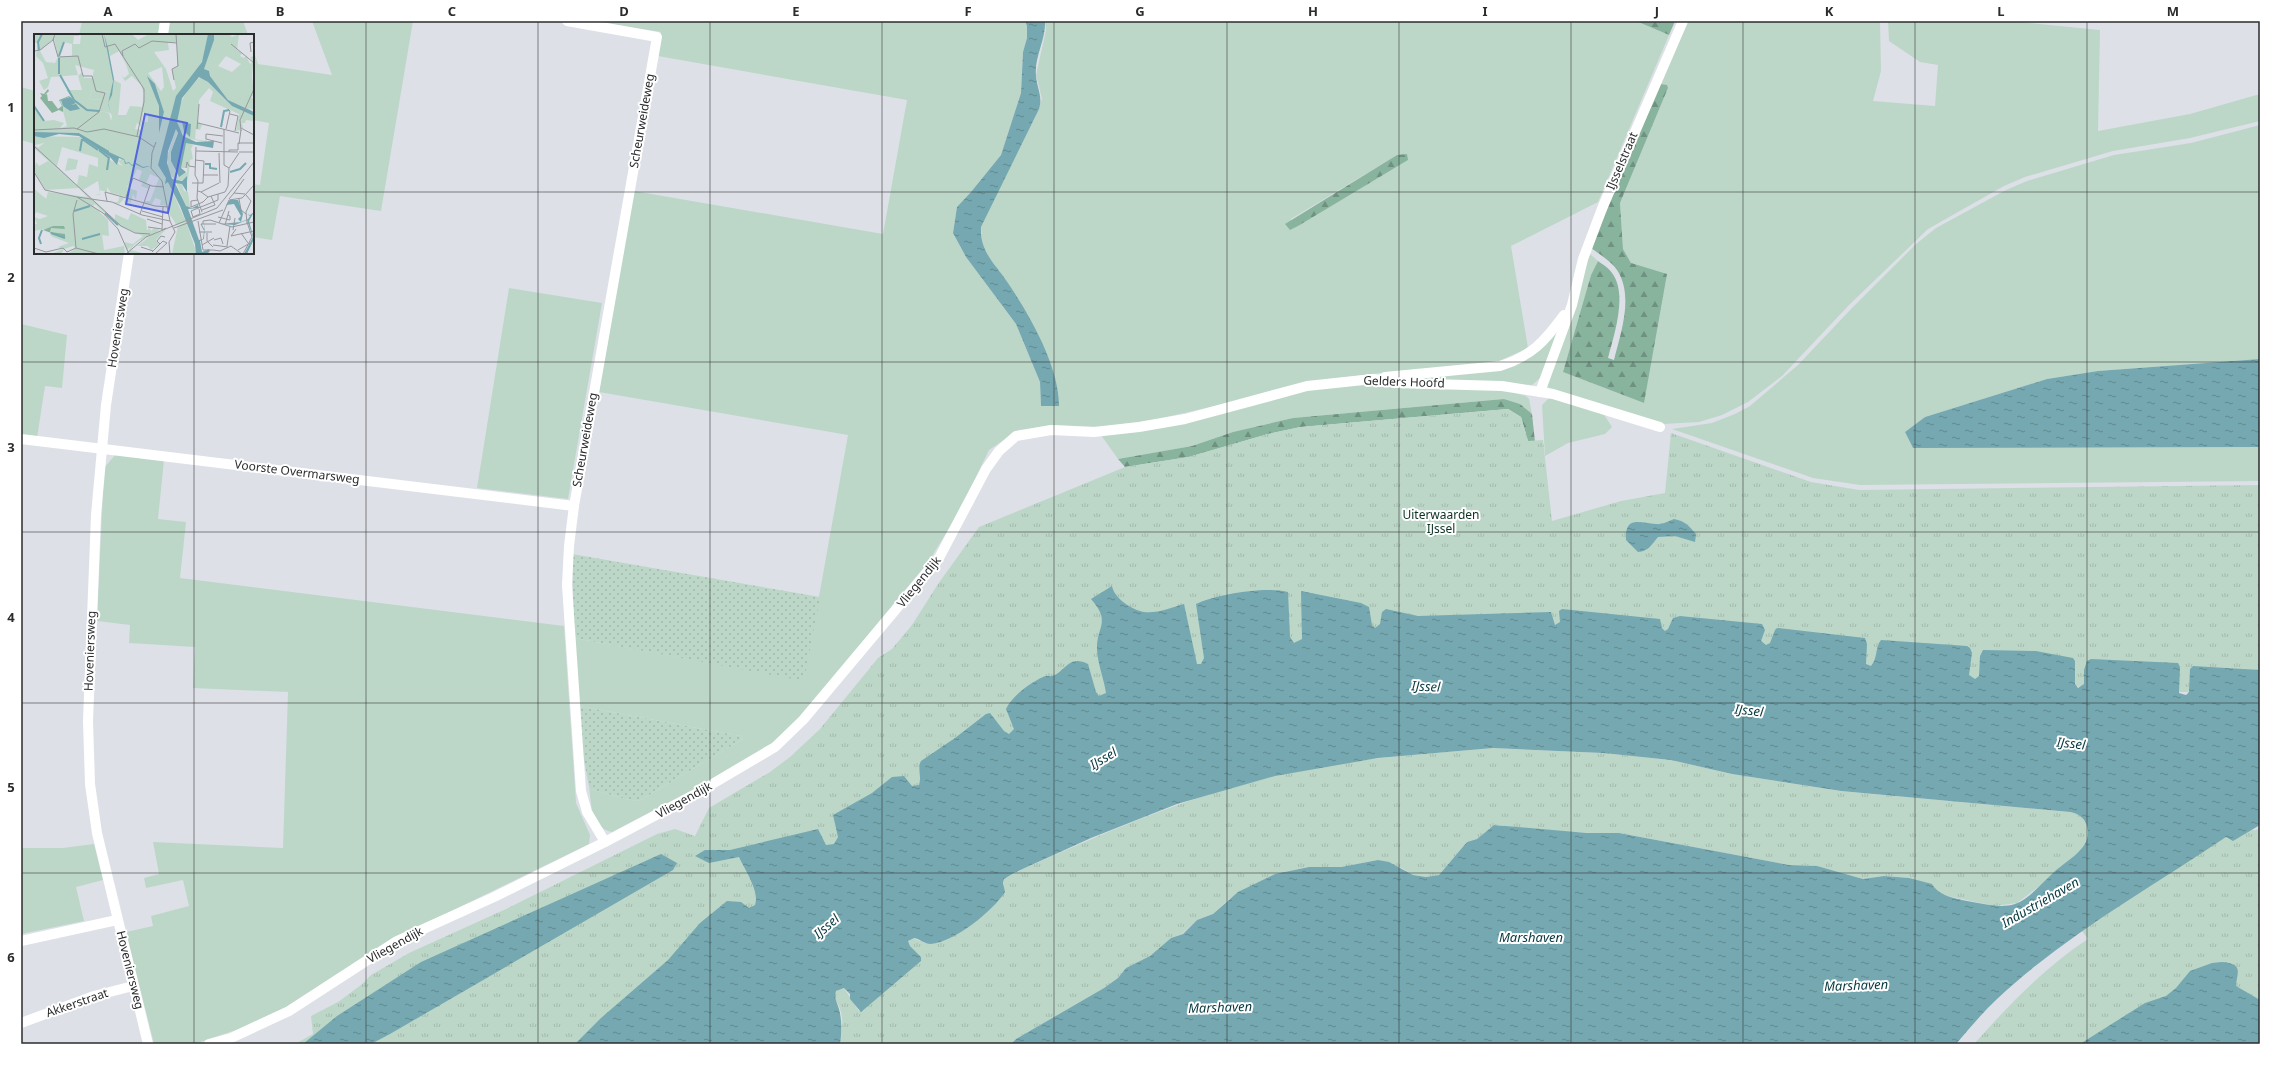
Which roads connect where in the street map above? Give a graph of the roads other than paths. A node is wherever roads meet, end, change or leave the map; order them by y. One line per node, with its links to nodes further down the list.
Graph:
1 (165, 21): 4 (street)
2 (567, 21): 13 (street, Scheurweideweg)
3 (1683, 21): 6 (street, IJsselstraat)
4 (163, 34)
5 (129, 254): 12 (street, Hoveniersweg)
6 (1572, 305): 7 (street, IJsselstraat); 8 (street, IJsselstraat)
7 (1373, 379): 8 (street, Gelders Hoofd); 10 (street, Gelders Hoofd)
8 (1540, 392): 9 (street, Gelders Hoofd)
9 (1660, 427)
10 (1051, 430): 14 (street, Vliegendijk)
11 (21, 439): 12 (street, Voorste Overmarsweg)
12 (101, 448): 13 (street, Voorste Overmarsweg); 15 (street, Hoveniersweg)
13 (574, 506): 14 (street, Scheurweideweg)
14 (605, 842): 20 (street, Vliegendijk)
15 (117, 920): 16 (street); 17 (street, Hoveniersweg)
16 (21, 941)
17 (133, 986): 18 (street, Akkerstraat); 19 (street, Hoveniersweg)
18 (21, 1023)
19 (148, 1044)
20 (208, 1044)

